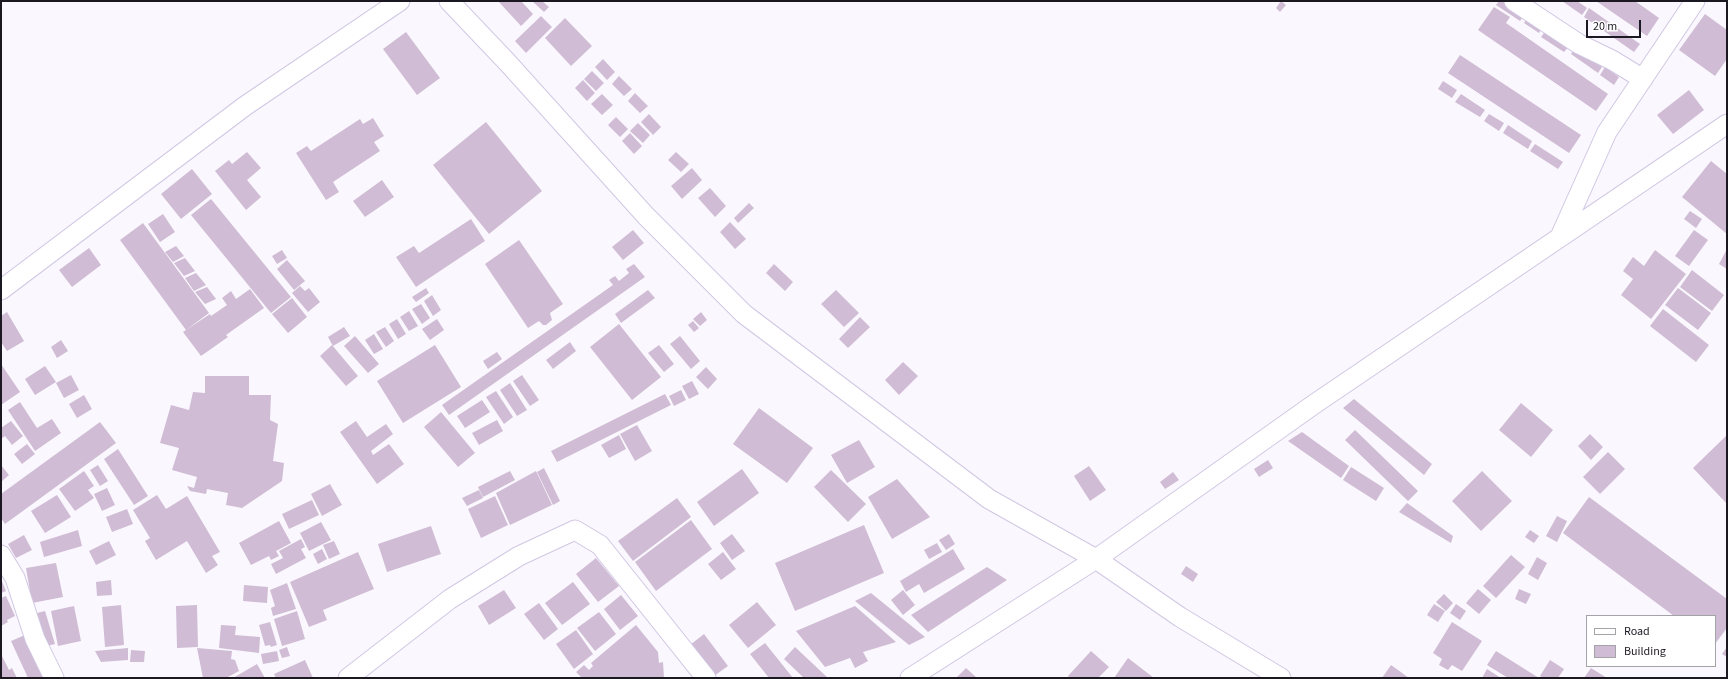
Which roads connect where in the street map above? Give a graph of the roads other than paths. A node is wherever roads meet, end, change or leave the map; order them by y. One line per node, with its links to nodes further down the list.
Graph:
1 (400, 1): 8 (street)
2 (449, 1): 10 (street)
3 (1514, 1): 5 (street)
4 (1694, 1): 5 (street)
5 (1643, 79): 7 (street)
6 (1727, 124): 7 (street)
7 (1560, 237): 10 (street)
8 (1, 290)
9 (1, 555): 11 (street)
10 (1096, 559): 14 (street); 15 (street)
11 (54, 678)
12 (348, 678): 13 (street)
13 (706, 678)
14 (910, 678)
15 (1281, 678)

